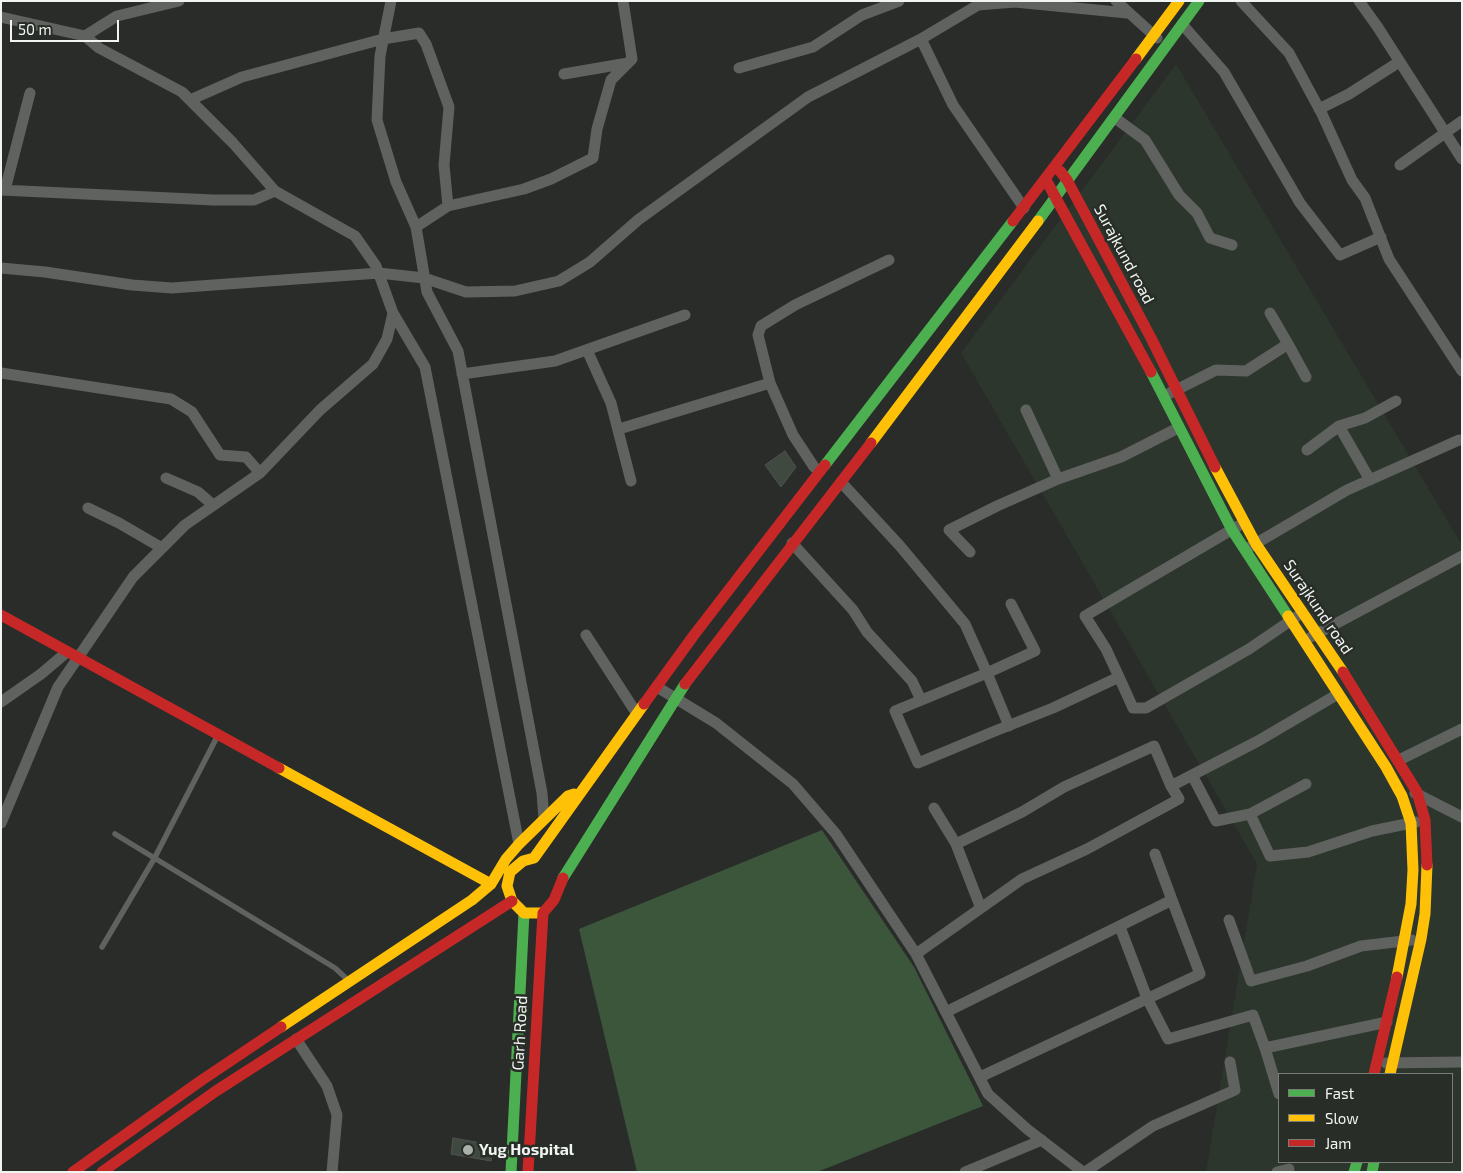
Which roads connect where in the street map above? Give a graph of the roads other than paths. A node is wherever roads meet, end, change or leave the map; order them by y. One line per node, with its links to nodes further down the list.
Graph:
1 (179, 1): 15 (street)
2 (391, 1): 18 (street)
3 (623, 1): 21 (street)
4 (899, 1): 22 (street)
5 (1015, 1): 10 (street); 12 (street)
6 (1116, 1): 12 (street)
7 (1179, 1): 16 (main road)
8 (1199, 1): 14 (main road)
9 (1241, 1): 26 (street)
10 (976, 3): 17 (street)
11 (1363, 3): 20 (street)
12 (1127, 13): 16 (street)
13 (1, 17): 15 (street)
14 (1182, 24): 19 (main road); 41 (street)
15 (85, 36): 25 (street)
16 (1153, 36): 19 (street); 32 (main road)
17 (921, 39): 39 (street); 46 (street)
18 (384, 40): 25 (street); 38 (street); 40 (street)
19 (1167, 46): 27 (main road)
20 (1399, 62): 26 (street); 29 (street)
21 (628, 63): 23 (street); 38 (street)
22 (740, 68)
23 (564, 74)
24 (30, 92): 35 (street)
25 (190, 100): 36 (street)
26 (1319, 109): 41 (street)
27 (1115, 118): 34 (main road); 42 (street)
28 (1462, 121): 29 (street)
29 (1445, 133): 30 (street); 31 (street)
30 (1462, 159)
31 (1400, 165)
32 (1056, 166): 33 (main road); 34 (main road, Surajkund road)
33 (1046, 180): 37 (main road); 39 (main road)
34 (1067, 180): 37 (main road); 50 (main road, Surajkund road)
35 (3, 190): 36 (street)
36 (275, 191): 45 (street)
37 (1056, 195): 52 (main road); 75 (main road)
38 (448, 206): 40 (street)
39 (1024, 208): 70 (main road)
40 (416, 227): 46 (street)
41 (1381, 237): 54 (street)
42 (1232, 245)
43 (889, 260): 58 (street)
44 (1, 268): 45 (street)
45 (378, 273): 46 (street); 47 (street)
46 (424, 278): 56 (street)
47 (393, 313): 69 (street); 122 (street)
48 (1270, 313): 51 (street)
49 (685, 315): 53 (street)
50 (1151, 338): 52 (main road); 59 (main road, Surajkund road)
51 (1288, 344): 57 (street); 59 (street)
52 (1138, 345): 60 (main road)
53 (587, 350): 56 (street); 66 (street)
54 (1462, 371)
55 (1, 373): 69 (street)
56 (462, 374): 117 (street)
57 (1306, 377)
58 (770, 382): 66 (street); 70 (street)
59 (1176, 390): 60 (street); 63 (main road, Surajkund road)
60 (1164, 397): 65 (main road)
61 (1396, 401): 64 (street)
62 (1026, 410): 72 (street)
63 (1191, 422): 65 (main road); 78 (main road, Surajkund road)
64 (1339, 426): 68 (street); 73 (street)
65 (1178, 428): 72 (street); 79 (main road)
66 (619, 429): 74 (street)
67 (1459, 440): 73 (street)
68 (1306, 450)
69 (260, 472): 76 (street)
70 (819, 473): 75 (main road); 97 (main road)
71 (166, 478): 76 (street)
72 (1058, 479): 84 (street)
73 (1370, 480): 81 (street)
74 (631, 481)
75 (838, 485): 80 (main road); 95 (street)
76 (213, 505): 82 (street)
77 (88, 508): 82 (street)
78 (1244, 522): 79 (street); 81 (main road, Surajkund road)
79 (1232, 530): 83 (main road); 96 (street)
80 (792, 544): 99 (main road); 100 (street)
81 (1256, 544): 83 (street); 87 (main road, Surajkund road)
82 (162, 548): 94 (street)
83 (1244, 551): 89 (main road)
84 (970, 552)
85 (1462, 556): 90 (street)
86 (1011, 604): 95 (street)
87 (1301, 613): 89 (street); 90 (main road, Surajkund road)
88 (1, 615): 93 (main road)
89 (1289, 621): 92 (main road); 96 (street)
90 (1317, 634): 92 (street); 106 (main road, Surajkund road)
91 (586, 635): 102 (street)
92 (1304, 642): 98 (main road)
93 (67, 652): 94 (main road); 101 (street)
94 (78, 659): 105 (main road); 119 (street)
95 (987, 673): 100 (street); 103 (street)
96 (1119, 677): 103 (street)
97 (657, 687): 99 (street); 102 (main road)
98 (1338, 694): 107 (main road); 108 (street)
99 (675, 697): 131 (main road); 137 (street)
100 (921, 700): 103 (street)
101 (1, 702)
102 (637, 714): 111 (main road)
103 (1009, 726)
104 (1462, 729): 106 (street)
105 (218, 735): 125 (lane); 126 (main road)
106 (1399, 760): 107 (main road); 112 (main road, Surajkund road)
107 (1386, 767): 113 (main road)
108 (1192, 775): 110 (street); 115 (street)
109 (1306, 784): 115 (street)
110 (1171, 786): 123 (street); 129 (street)
111 (584, 790): 117 (main road); 128 (main road)
112 (1417, 792): 113 (street); 116 (street); 118 (main road, Surajkund road)
113 (1402, 796): 120 (main road)
114 (934, 808): 123 (street)
115 (1250, 814): 120 (street)
116 (1462, 817)
117 (544, 819): 122 (main road)
118 (1425, 820): 120 (street); 134 (main road, Surajkund road)
119 (1, 823)
120 (1411, 823): 135 (main road)
121 (115, 834): 125 (lane)
122 (518, 844): 126 (main road)
123 (956, 844): 129 (street)
124 (1155, 854): 127 (street)
125 (154, 859): 136 (lane); 138 (lane)
126 (491, 884): 138 (main road)
127 (1172, 900): 133 (street); 139 (street)
128 (512, 902): 130 (main road); 142 (main road)
129 (980, 906): 137 (street)
130 (524, 913): 131 (main road); 153 (main road, Garh Road)
131 (542, 913): 154 (main road, Garh Road)
132 (1229, 920): 135 (street)
133 (1120, 927): 139 (street); 140 (street)
134 (1421, 939): 135 (street); 147 (main road, Surajkund road)
135 (1405, 941): 141 (main road)
136 (102, 948)
137 (916, 954): 140 (street)
138 (349, 982): 150 (main road)
139 (1147, 998): 143 (street); 149 (street)
140 (946, 1012): 149 (street)
141 (1387, 1022): 143 (street); 145 (main road)
142 (296, 1039): 152 (main road); 159 (street)
143 (1265, 1048): 151 (street)
144 (1230, 1062): 163 (street)
145 (1377, 1062): 147 (street); 148 (main road)
146 (1462, 1062): 147 (street)
147 (1391, 1069)
148 (1374, 1073)
149 (980, 1077): 155 (street)
150 (198, 1082): 152 (main road); 157 (main road)
151 (1278, 1091)
152 (209, 1095): 158 (main road)
153 (514, 1133): 154 (main road); 160 (main road, Garh Road)
154 (531, 1134): 161 (main road, Garh Road)
155 (1042, 1140): 162 (street); 163 (street)
156 (1289, 1167): 164 (street)
157 (73, 1172)
158 (102, 1172)
159 (332, 1172)
160 (511, 1172)
161 (528, 1172)
162 (966, 1172)
163 (1084, 1172)
164 (1276, 1172)

